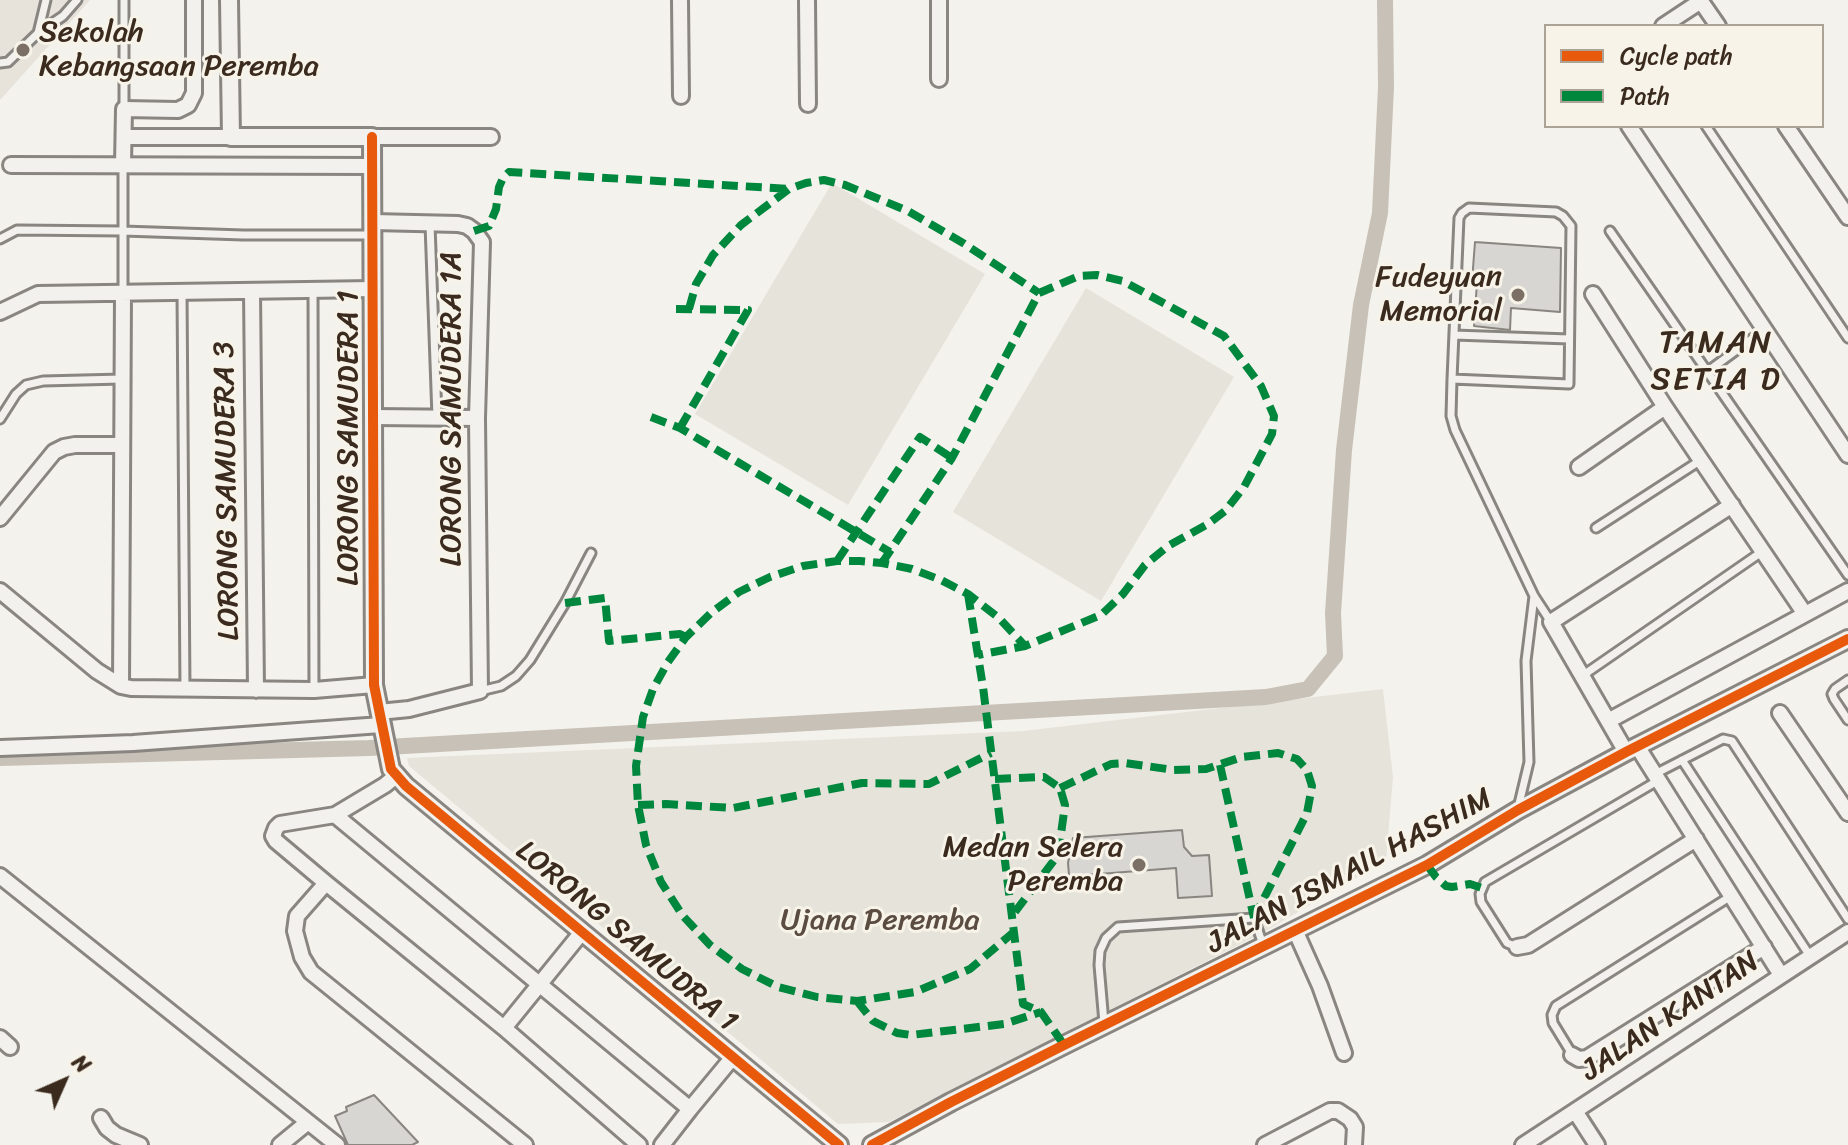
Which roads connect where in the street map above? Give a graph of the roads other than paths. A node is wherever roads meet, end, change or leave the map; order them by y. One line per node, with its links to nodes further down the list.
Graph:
1 (46, 0): 12 (lane)
2 (77, 0): 12 (lane)
3 (124, 0): 17 (lane)
4 (229, 0): 22 (street)
5 (680, 0): 15 (street)
6 (807, 0): 16 (street)
7 (939, 0): 14 (street)
8 (1700, 0): 10 (street); 11 (street)
9 (191, 1): 17 (street)
10 (1666, 24)
11 (1717, 24)
12 (38, 33): 13 (lane)
13 (0, 63)
14 (939, 79)
15 (681, 96)
16 (808, 104)
17 (124, 109): 21 (street)
18 (1630, 128): 41 (street)
19 (1707, 128): 43 (lane)
20 (1787, 128): 28 (street)
21 (124, 137): 22 (street); 26 (street)
22 (231, 137): 23 (street)
23 (372, 137): 24 (street); 27 (street, LORONG SAMUDERA 1)
24 (491, 137)
25 (11, 165): 26 (street)
26 (123, 165): 27 (street); 31 (lane)
27 (373, 166): 30 (street, LORONG SAMUDERA 1)
28 (1848, 217)
29 (430, 224): 30 (street, LORONG SAMUDERA 1A); 50 (lane); 51 (street, LORONG SAMUDERA 1A)
30 (373, 228): 31 (lane); 34 (street, LORONG SAMUDERA 1)
31 (123, 231): 33 (lane); 38 (lane)
32 (1610, 231): 45 (lane)
33 (0, 239)
34 (373, 289): 35 (street); 49 (street, LORONG SAMUDERA 1)
35 (313, 290): 36 (street); 75 (lane)
36 (252, 291): 37 (street); 74 (street, LORONG SAMUDERA 3)
37 (182, 292): 38 (street); 73 (lane)
38 (123, 293): 40 (street); 46 (street)
39 (1593, 294): 48 (street)
40 (0, 312)
41 (1764, 330): 45 (lane); 54 (street)
42 (1454, 335): 44 (lane); 44 (lane); 47 (lane)
43 (1848, 338)
44 (1569, 339): 47 (lane)
45 (1708, 371): 62 (lane)
46 (122, 379): 52 (lane); 53 (street)
47 (1452, 379): 65 (lane)
48 (1665, 407): 55 (street); 56 (street)
49 (373, 417): 50 (street); 71 (street, LORONG SAMUDERA 1)
50 (437, 417): 51 (street)
51 (477, 418): 76 (street, LORONG SAMUDERA 1A)
52 (0, 419)
53 (122, 445): 58 (street); 72 (street)
54 (1848, 455)
55 (1701, 460): 57 (street); 59 (lane)
56 (1579, 467)
57 (1732, 505): 60 (street); 67 (street)
58 (0, 518)
59 (1596, 528)
60 (1763, 551): 66 (street); 69 (lane)
61 (591, 553): 76 (lane)
62 (1848, 575)
63 (0, 591): 72 (street)
64 (1848, 591): 66 (street)
65 (1534, 596): 67 (lane); 86 (lane)
66 (1805, 614): 79 (street)
67 (1551, 622): 69 (street)
68 (1848, 639): 82 (street, JALAN ISMAIL HASHIM)
69 (1582, 676): 79 (street)
70 (1848, 680): 78 (lane)
71 (374, 685): 75 (street); 80 (street, LORONG SAMUDERA 1)
72 (121, 686): 73 (street)
73 (185, 689): 74 (street)
74 (256, 690): 75 (street)
75 (314, 690)
76 (480, 691): 80 (street)
77 (1780, 713): 87 (street)
78 (1848, 720)
79 (1608, 721): 82 (street)
80 (381, 725): 81 (street); 84 (street, LORONG SAMUDERA 1)
81 (0, 748)
82 (1631, 749): 85 (street); 86 (street, JALAN ISMAIL HASHIM)
83 (1682, 760): 85 (lane); 93 (lane); 100 (lane)
84 (392, 769): 88 (street); 95 (street, LORONG SAMUDRA 1)
85 (1657, 777): 89 (street); 98 (lane)
86 (1518, 810): 94 (street, JALAN ISMAIL HASHIM)
87 (1848, 813)
88 (335, 815): 91 (street); 102 (street)
89 (1696, 839): 92 (street); 98 (street)
90 (0, 876): 111 (street)
91 (326, 883): 104 (street); 115 (street)
92 (1731, 896): 99 (street); 106 (lane)
93 (1848, 919)
94 (1295, 930): 97 (street, JALAN ISMAIL HASHIM); 105 (street)
95 (582, 932): 102 (street); 107 (street, LORONG SAMUDRA 1)
96 (1848, 932): 100 (street, JALAN KANTAN)
97 (1263, 946): 103 (street, JALAN ISMAIL HASHIM); 103 (lane)
98 (1517, 947)
99 (1764, 947): 101 (street); 106 (street)
100 (1810, 957): 101 (street, JALAN KANTAN)
101 (1781, 975): 109 (street, JALAN KANTAN)
102 (538, 983): 104 (street); 108 (street)
103 (1104, 1026): 119 (street, JALAN ISMAIL HASHIM)
104 (504, 1028): 116 (street)
105 (1344, 1053)
106 (1572, 1055)
107 (733, 1057): 108 (street); 118 (street, LORONG SAMUDRA 1)
108 (690, 1109): 117 (street)
109 (1575, 1111): 122 (street, JALAN KANTAN); 123 (street)
110 (101, 1118): 112 (street)
111 (308, 1122): 113 (street); 114 (street)
112 (140, 1145)
113 (280, 1145)
114 (337, 1145)
115 (525, 1145)
116 (639, 1145)
117 (662, 1145)
118 (839, 1145)
119 (872, 1145)
120 (1265, 1145): 121 (street)
121 (1354, 1145)
122 (1523, 1145)
123 (1597, 1145)

